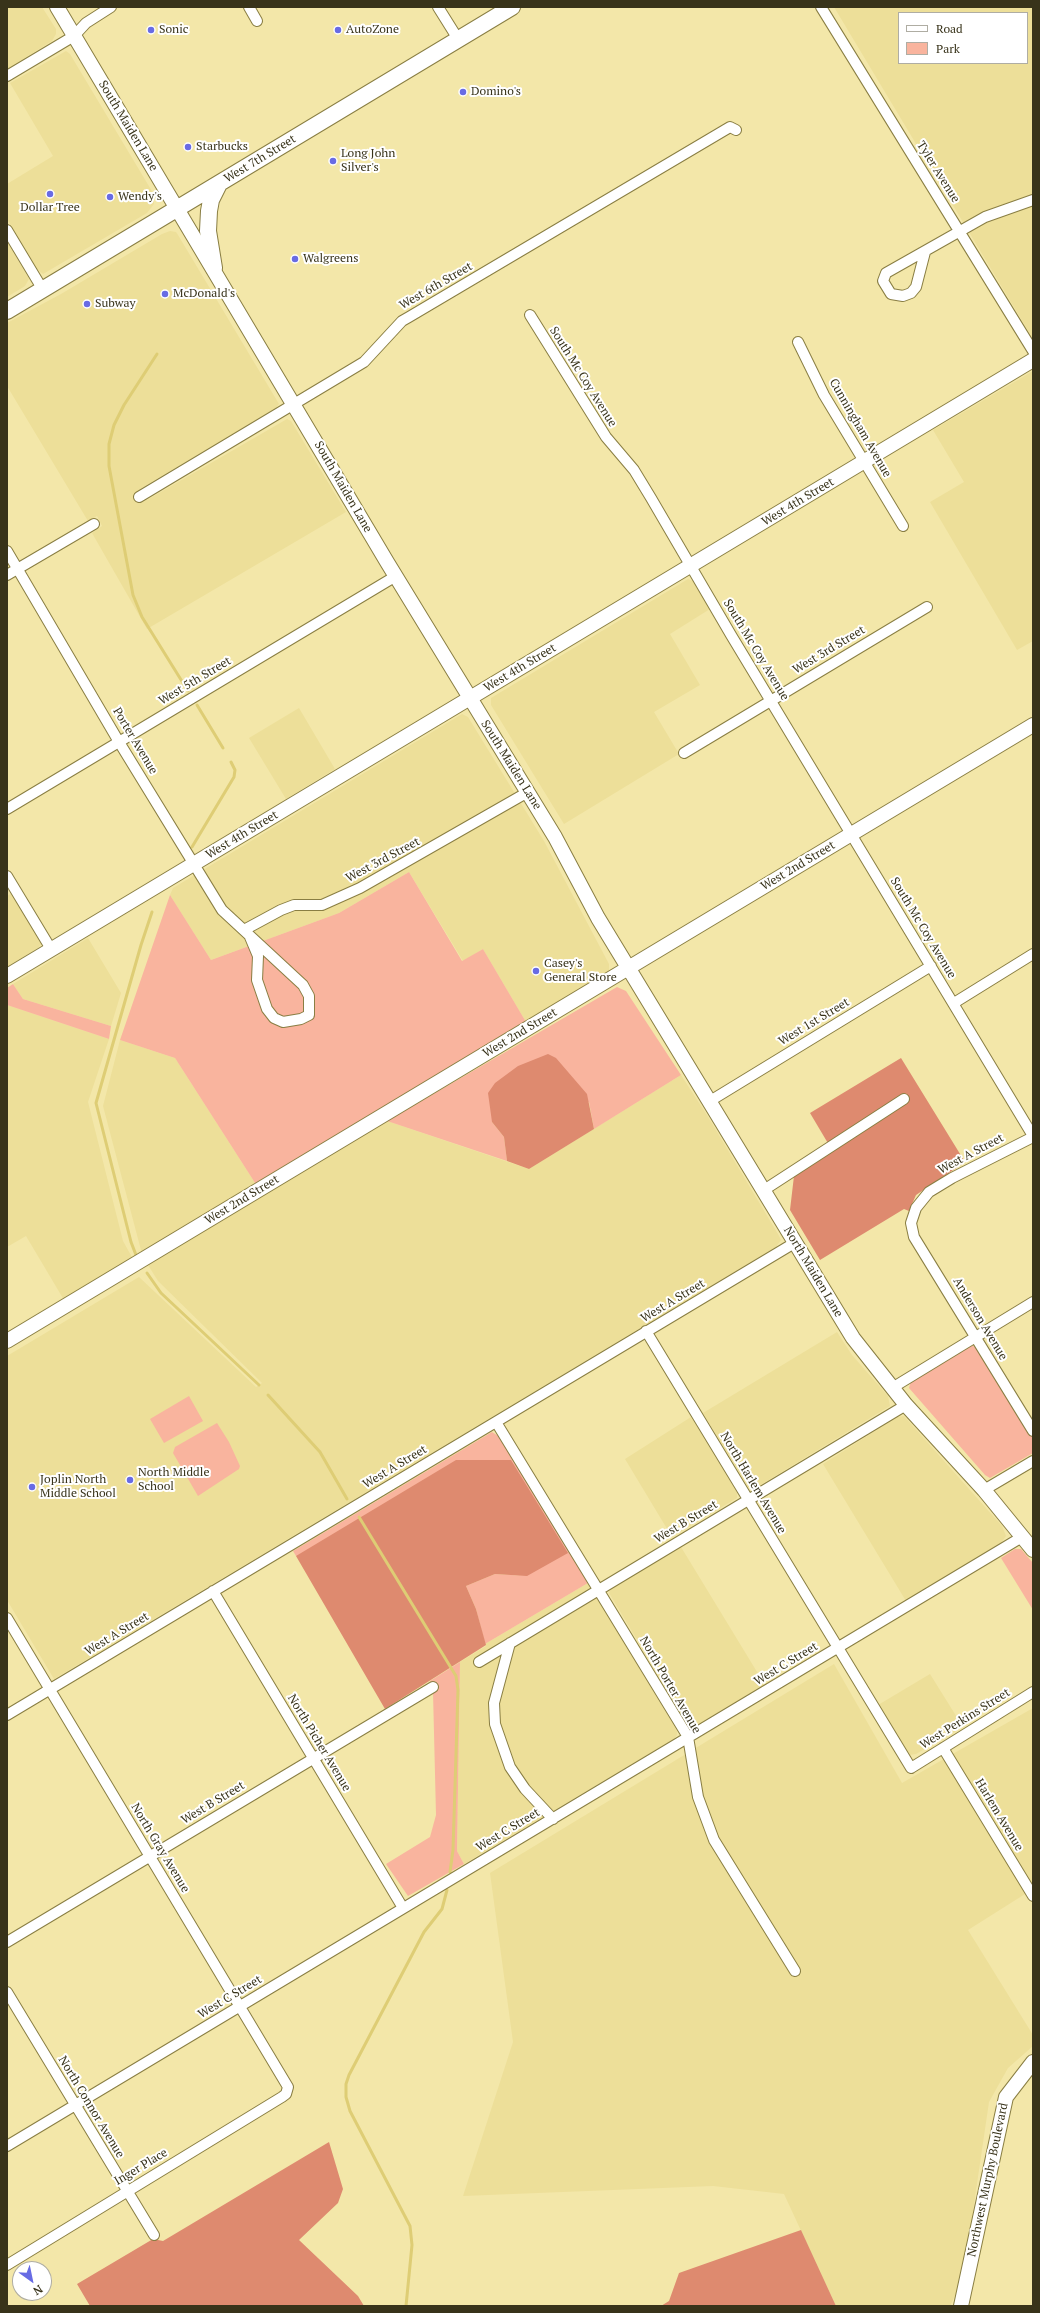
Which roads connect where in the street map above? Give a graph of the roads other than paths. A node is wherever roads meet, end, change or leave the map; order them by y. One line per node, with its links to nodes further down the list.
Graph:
1 (57, 7): 8 (street, South Maiden Lane)
2 (111, 7): 8 (street)
3 (249, 7): 7 (street)
4 (438, 7): 9 (street)
5 (512, 7): 9 (main road, West 7th Street)
6 (821, 7): 16 (street, Tyler Avenue)
7 (257, 21)
8 (74, 36): 10 (street); 14 (street, South Maiden Lane)
9 (458, 39): 12 (main road, West 7th Street)
10 (7, 76)
11 (736, 130): 25 (street, West 6th Street)
12 (219, 184): 14 (main road, West 7th Street); 18 (main road)
13 (1033, 200): 16 (street)
14 (178, 209): 18 (street, South Maiden Lane); 19 (main road, West 7th Street)
15 (7, 230): 19 (street)
16 (960, 232): 17 (street); 23 (street, Tyler Avenue)
17 (925, 252): 17 (street)
18 (214, 268): 25 (street, South Maiden Lane)
19 (43, 290): 20 (main road, West 7th Street)
20 (7, 311)
21 (530, 315): 31 (street, South Mc Coy Avenue)
22 (798, 342): 26 (street, Cunningham Avenue)
23 (1033, 351)
24 (1033, 360): 26 (street, West 4th Street)
25 (295, 404): 27 (street, West 6th Street); 34 (street, South Maiden Lane)
26 (864, 462): 29 (street, Cunningham Avenue); 31 (street, West 4th Street)
27 (139, 497)
28 (94, 524): 32 (street)
29 (903, 526)
30 (7, 552): 32 (street, Porter Avenue)
31 (691, 566): 36 (street, West 4th Street); 37 (street, South Mc Coy Avenue)
32 (17, 569): 33 (street); 39 (street, Porter Avenue)
33 (7, 575)
34 (396, 576): 36 (street, South Maiden Lane); 39 (street, West 5th Street)
35 (927, 606): 37 (street, West 3rd Street)
36 (470, 698): 41 (street, South Maiden Lane); 44 (street, West 4th Street)
37 (771, 700): 40 (street, West 3rd Street); 43 (street, South Mc Coy Avenue)
38 (1033, 725): 43 (street, West 2nd Street)
39 (119, 742): 42 (street, West 5th Street); 44 (street, Porter Avenue)
40 (684, 753)
41 (528, 792): 46 (street, West 3rd Street); 50 (street, South Maiden Lane)
42 (7, 808)
43 (851, 834): 49 (street, South Mc Coy Avenue); 50 (street, West 2nd Street)
44 (194, 864): 46 (street, Porter Avenue); 47 (street, West 4th Street)
45 (7, 876): 47 (street)
46 (247, 934): 46 (street, Porter Avenue)
47 (51, 949): 51 (street, West 4th Street)
48 (1033, 954): 52 (street)
49 (931, 966): 52 (street, South Mc Coy Avenue); 54 (street, West 1st Street)
50 (629, 968): 54 (street, North Maiden Lane); 62 (street, West 2nd Street)
51 (7, 976)
52 (954, 1003): 55 (street, South Mc Coy Avenue)
53 (904, 1099): 56 (street)
54 (710, 1101): 56 (street, North Maiden Lane)
55 (1032, 1132): 57 (street, West A Street)
56 (764, 1190): 58 (street, North Maiden Lane)
57 (912, 1218): 61 (street, Anderson Avenue)
58 (796, 1242): 60 (street, West A Street); 63 (street, North Maiden Lane)
59 (1033, 1302): 61 (street)
60 (646, 1332): 65 (street, West A Street); 69 (street, North Harlem Avenue)
61 (975, 1337): 63 (street); 66 (street, Anderson Avenue)
62 (7, 1342)
63 (892, 1388): 64 (street, North Maiden Lane)
64 (906, 1404): 68 (street, North Maiden Lane); 69 (street, West B Street)
65 (496, 1422): 72 (street, North Porter Avenue); 73 (street, West A Street)
66 (1033, 1432)
67 (1033, 1461): 68 (street)
68 (984, 1490): 70 (street, North Maiden Lane)
69 (748, 1500): 72 (street, West B Street); 76 (street, North Harlem Avenue)
70 (1022, 1537): 71 (street, North Maiden Lane); 76 (street, West C Street)
71 (1033, 1550)
72 (598, 1590): 75 (street, West B Street); 82 (street, North Porter Avenue)
73 (213, 1591): 79 (street, West A Street); 84 (street, North Picher Avenue)
74 (7, 1618): 79 (street, North Gray Avenue)
75 (510, 1643): 77 (street, West B Street); 85 (street)
76 (837, 1648): 82 (street, West C Street); 83 (street, West Perkins Street)
77 (479, 1662)
78 (433, 1687): 84 (street, West B Street)
79 (50, 1689): 81 (street, West A Street); 86 (street, North Gray Avenue)
80 (1033, 1692): 83 (street, West Perkins Street)
81 (7, 1715)
82 (688, 1737): 85 (street, West C Street); 92 (street, North Porter Avenue)
83 (943, 1748): 88 (street, Harlem Avenue)
84 (314, 1758): 86 (street, West B Street); 90 (street, North Picher Avenue)
85 (553, 1819): 90 (street, West C Street)
86 (149, 1857): 91 (street, West B Street); 94 (street, North Gray Avenue)
87 (1033, 1876): 88 (street)
88 (1024, 1881): 89 (street, Harlem Avenue)
89 (1033, 1896)
90 (403, 1908): 94 (street, West C Street)
91 (7, 1942)
92 (795, 1971)
93 (7, 1992): 97 (street, North Connor Avenue)
94 (240, 2006): 96 (street, North Gray Avenue); 97 (street, West C Street)
95 (1033, 2062): 102 (street, Northwest Murphy Boulevard)
96 (287, 2091): 99 (street, Inger Place)
97 (75, 2105): 98 (street, West C Street); 99 (street, North Connor Avenue)
98 (7, 2146)
99 (126, 2191): 100 (street, North Connor Avenue); 101 (street, Inger Place)
100 (154, 2235)
101 (7, 2265)
102 (962, 2306)

